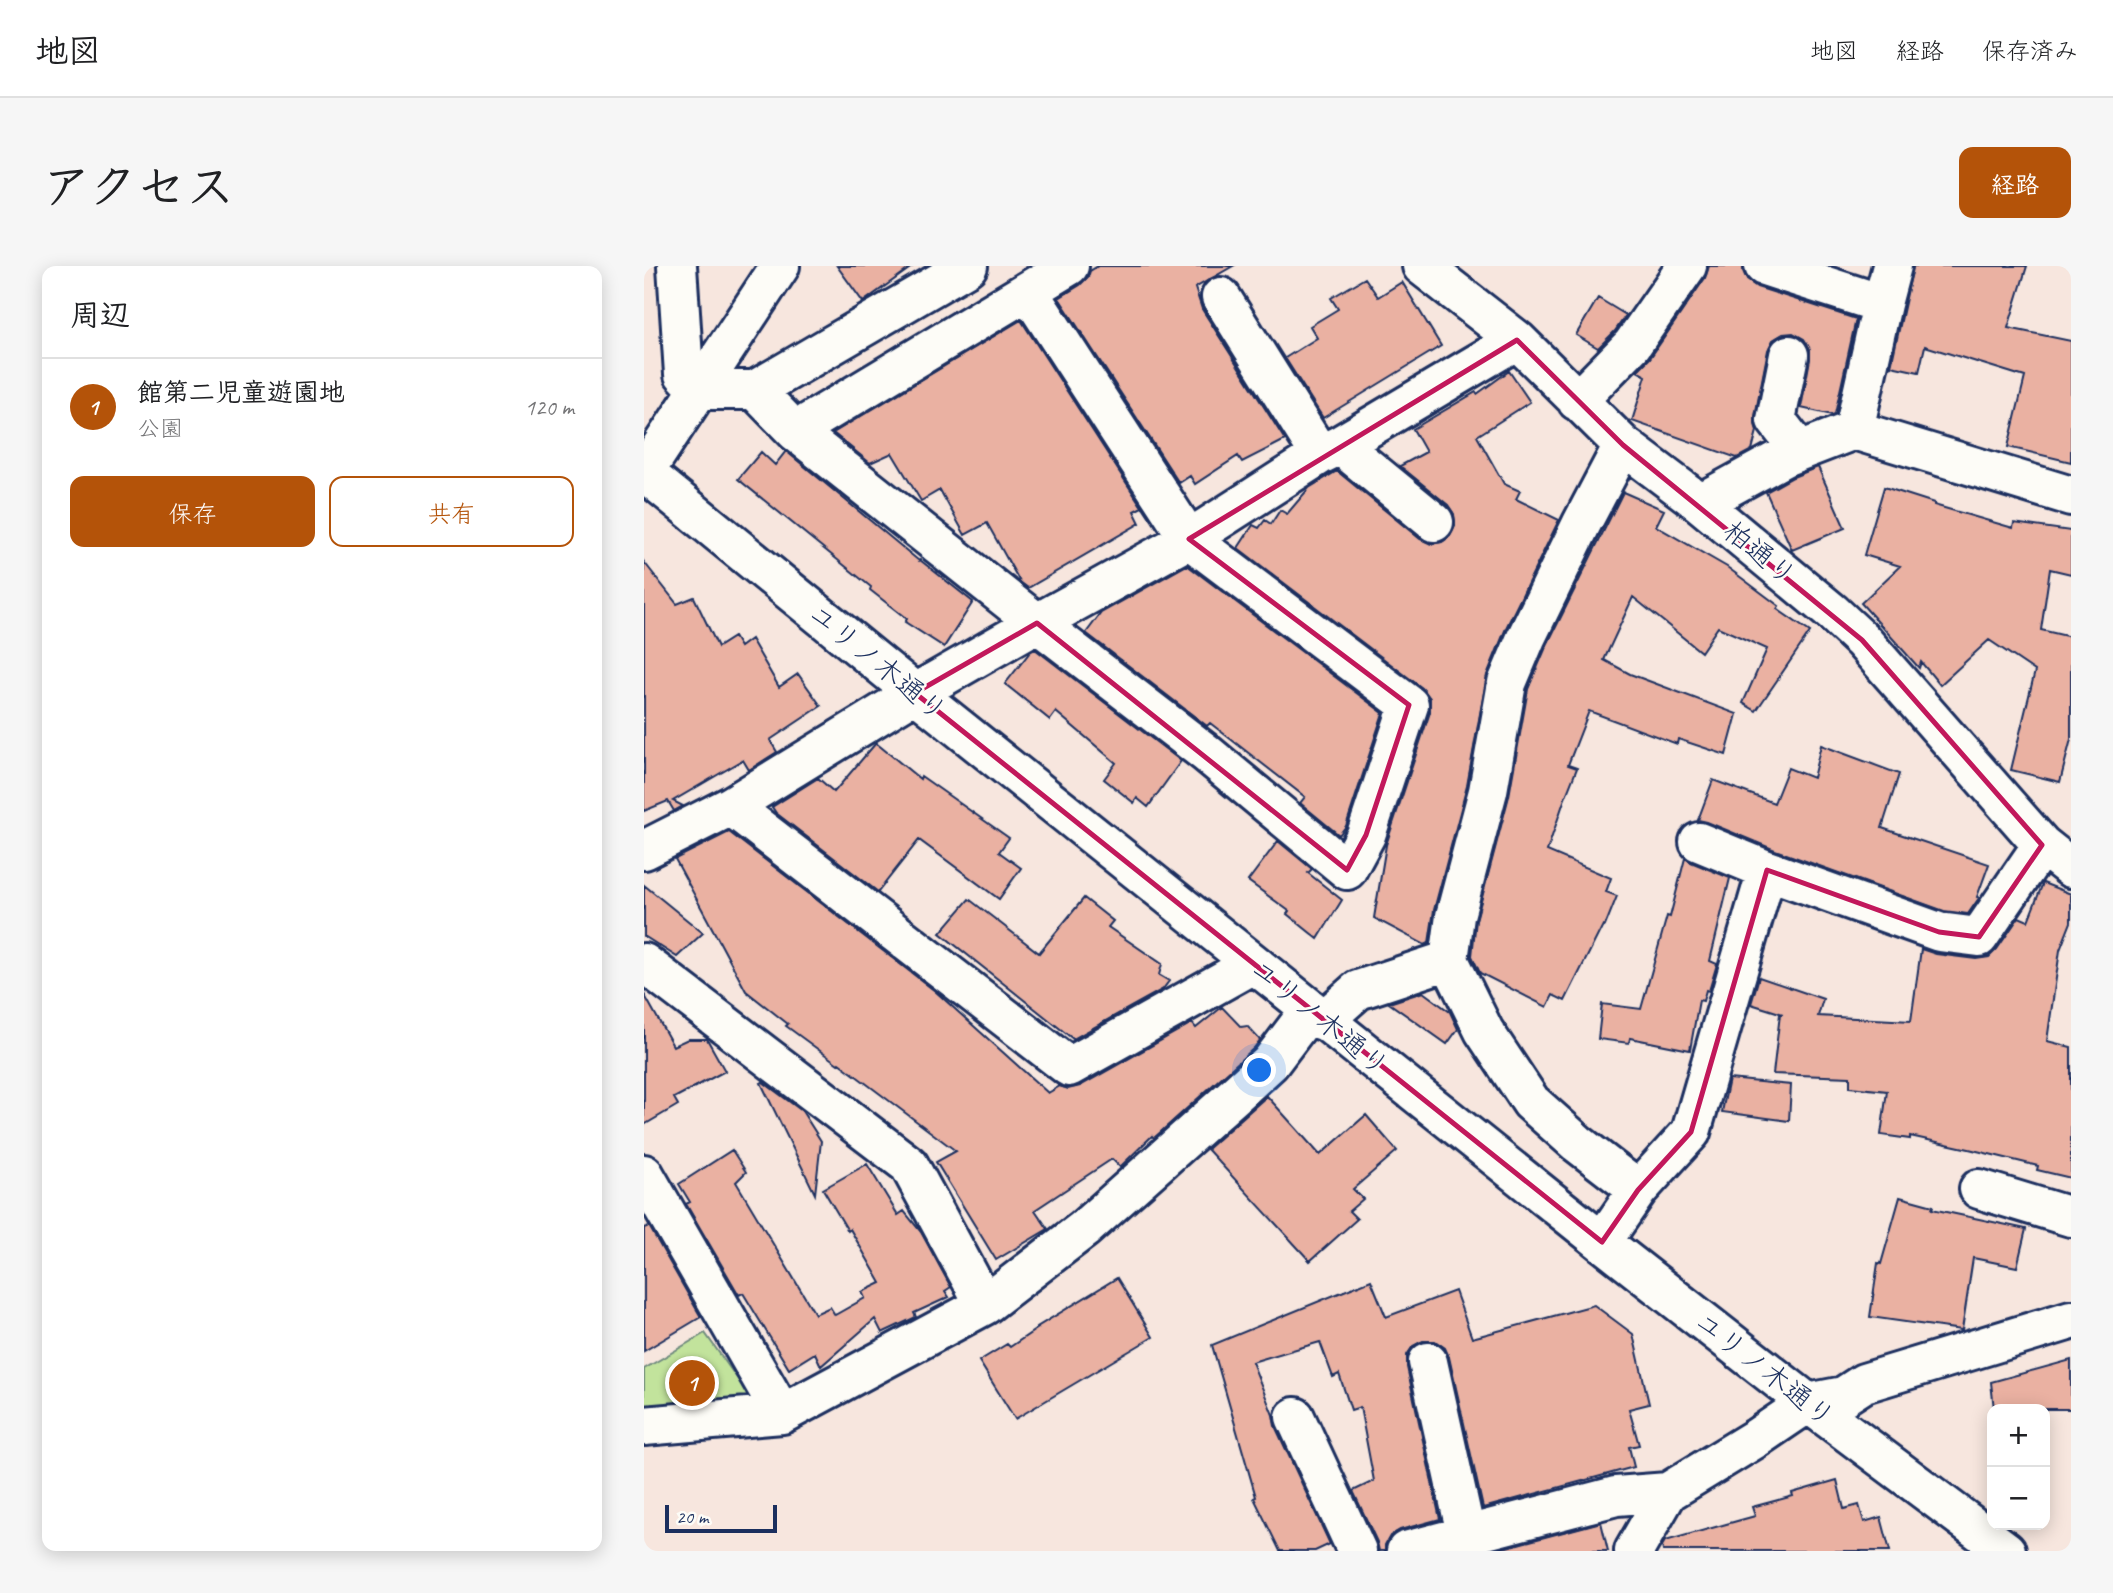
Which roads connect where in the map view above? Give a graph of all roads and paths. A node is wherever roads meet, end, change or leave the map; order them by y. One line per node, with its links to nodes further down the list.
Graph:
1 (677, 266): 14 (street)
2 (780, 266): 14 (street)
3 (968, 266): 15 (street)
4 (1069, 266): 9 (street)
5 (1422, 266): 12 (street, 柏通り)
6 (1687, 266): 16 (street)
7 (1764, 266): 11 (street)
8 (1892, 266): 11 (street)
9 (1028, 290): 18 (street); 26 (street)
10 (1221, 297): 20 (street)
11 (1882, 304): 17 (street)
12 (1517, 340): 16 (street, 柏通り); 20 (street)
13 (1789, 355): 21 (street)
14 (699, 390): 15 (street); 22 (street)
15 (755, 390): 18 (street)
16 (1577, 401): 19 (street, 柏通り)
17 (1854, 430): 21 (street); 23 (street)
18 (795, 431): 27 (street)
19 (1623, 445): 24 (street, 柏通り); 35 (street)
20 (1330, 450): 25 (street); 26 (street)
21 (1800, 451): 24 (street)
22 (644, 472): 28 (street, ユリノ木通り)
23 (2071, 496)
24 (1700, 503): 32 (street, 柏通り)
25 (1434, 523)
26 (1189, 539): 27 (street); 27 (street)
27 (1037, 623): 28 (street)
28 (915, 693): 29 (street); 37 (street, ユリノ木通り)
29 (731, 806): 31 (street); 37 (street)
30 (1699, 842): 34 (street)
31 (646, 844)
32 (2042, 845): 33 (street, 柏通り); 34 (street)
33 (2071, 869)
34 (1767, 870): 41 (street)
35 (1449, 960): 38 (street); 41 (street)
36 (644, 963): 44 (street)
37 (1253, 964): 38 (street, ユリノ木通り)
38 (1317, 1016): 43 (street, ユリノ木通り); 44 (street)
39 (644, 1174): 48 (street)
40 (1979, 1189): 42 (street)
41 (1638, 1190): 43 (street)
42 (2071, 1217)
43 (1602, 1242): 47 (street, ユリノ木通り)
44 (985, 1305): 48 (street)
45 (2071, 1320): 47 (street)
46 (1428, 1362): 52 (street)
47 (1808, 1403): 51 (street); 56 (street, ユリノ木通り)
48 (782, 1414): 50 (street)
49 (1295, 1417): 53 (street)
50 (644, 1426)
51 (1668, 1492): 52 (street); 55 (street)
52 (1466, 1534): 54 (street)
53 (1357, 1551)
54 (1406, 1551)
55 (1634, 1551)
56 (2006, 1551)

